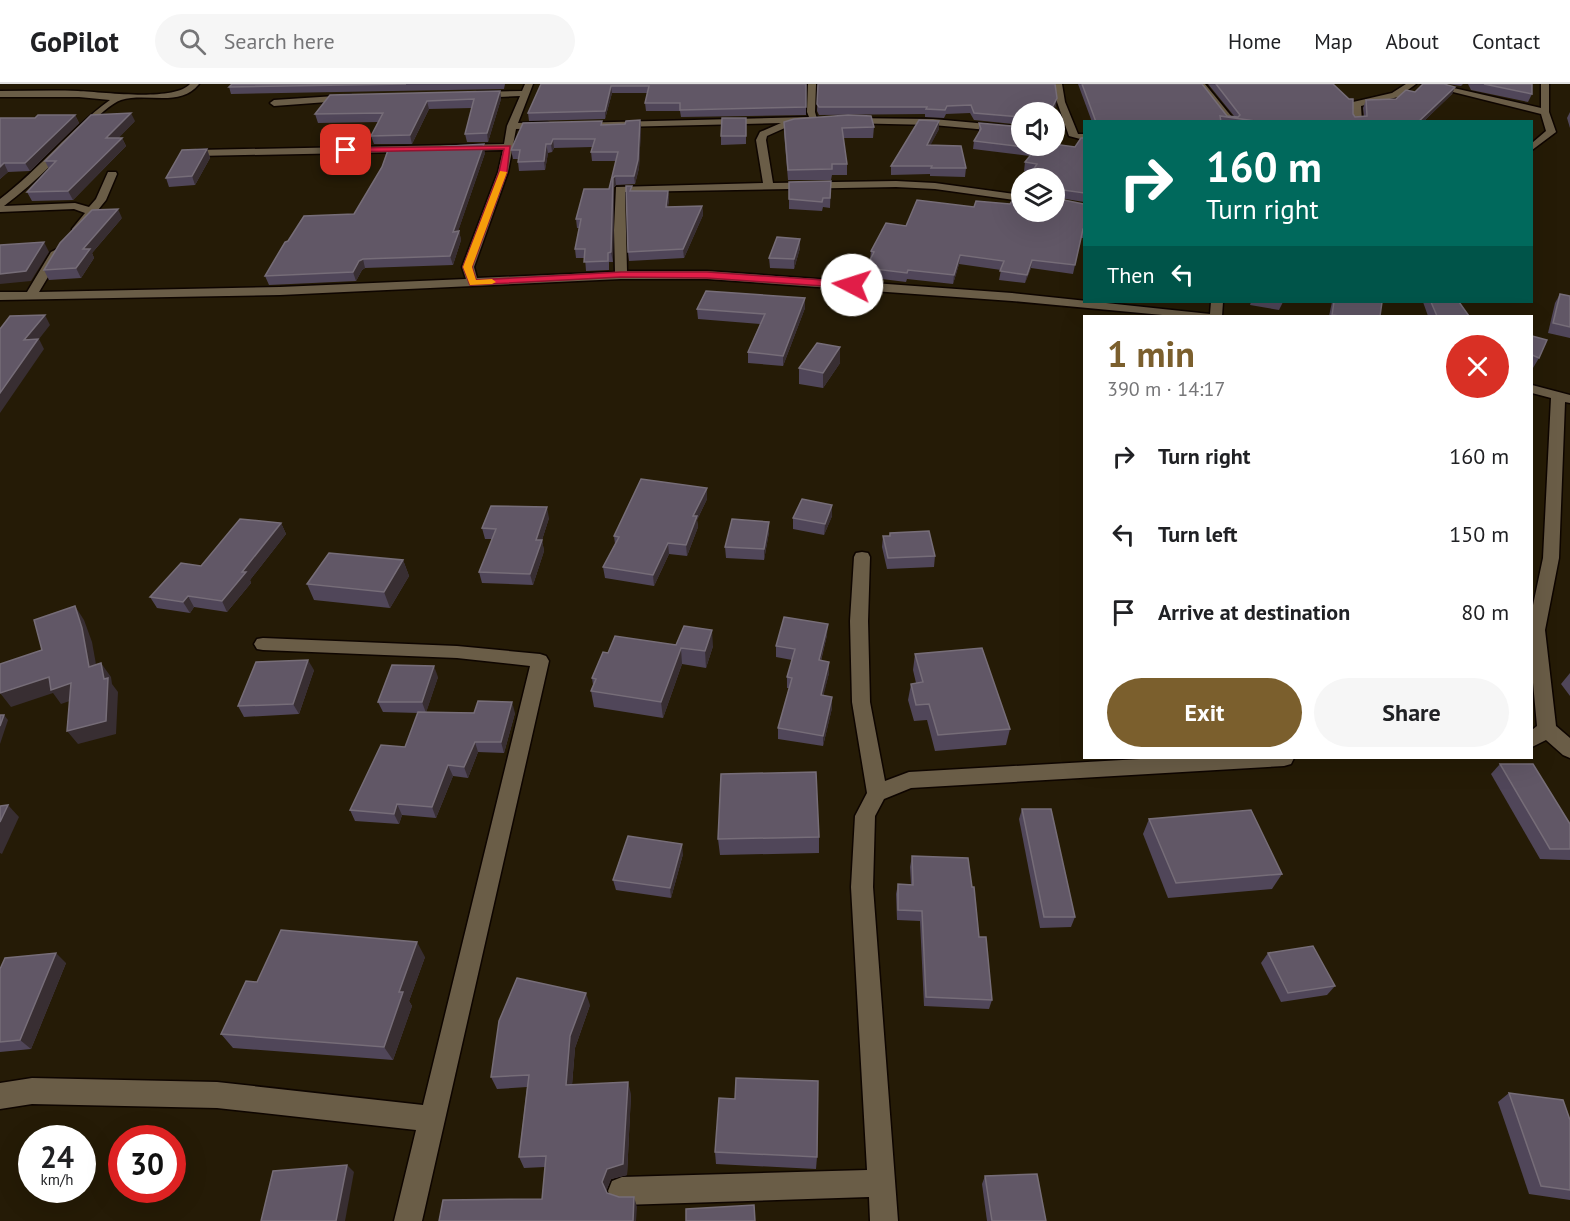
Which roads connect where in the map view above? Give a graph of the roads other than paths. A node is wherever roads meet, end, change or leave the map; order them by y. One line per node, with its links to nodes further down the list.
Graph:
1 (195, 84): 11 (street)
2 (812, 84): 15 (street)
3 (1058, 84): 24 (street)
4 (1201, 84): 17 (street)
5 (1412, 84): 18 (street)
6 (1425, 84): 14 (street)
7 (1545, 84): 14 (street)
8 (528, 88): 10 (street); 22 (street)
9 (0, 94): 11 (street)
10 (470, 95)
11 (118, 98): 31 (street)
12 (358, 98): 13 (street)
13 (274, 103)
14 (1545, 112): 25 (street)
15 (815, 120): 16 (street); 21 (street); 29 (street)
16 (827, 120)
17 (1230, 120)
18 (1357, 120)
19 (838, 121): 23 (street)
20 (559, 125): 22 (street)
21 (570, 125)
22 (512, 126): 26 (street)
23 (1011, 129)
24 (1074, 136)
25 (1533, 146)
26 (508, 147): 27 (street); 35 (street)
27 (196, 153)
28 (112, 174): 33 (street)
29 (768, 186): 30 (street); 34 (street)
30 (1011, 196)
31 (0, 204)
32 (0, 209): 33 (street)
33 (92, 212): 36 (street)
34 (621, 275): 35 (street); 38 (street)
35 (473, 283): 36 (street)
36 (32, 294): 37 (street)
37 (0, 296)
38 (1195, 315)
39 (1533, 389): 40 (street)
40 (1564, 397): 43 (street)
41 (862, 557): 46 (street)
42 (263, 644): 48 (street)
43 (1539, 734): 44 (street)
44 (1570, 750)
45 (1213, 759): 46 (street)
46 (877, 793): 49 (street)
47 (0, 1096): 48 (street)
48 (431, 1119): 51 (street)
49 (882, 1183): 50 (street); 52 (street)
50 (622, 1191)
51 (408, 1221)
52 (884, 1221)

